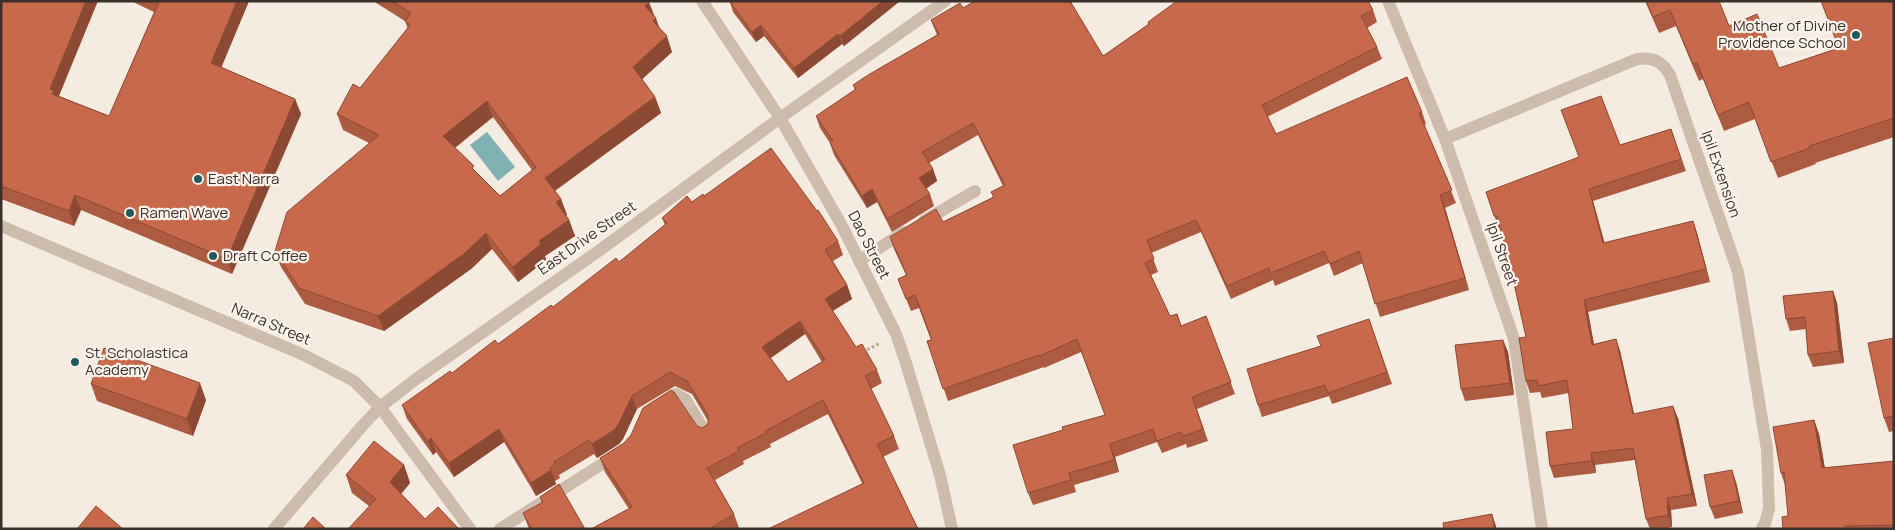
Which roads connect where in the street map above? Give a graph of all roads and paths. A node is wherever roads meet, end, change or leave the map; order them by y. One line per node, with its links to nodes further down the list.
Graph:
1 (702, 1): 4 (street, Dao Street)
2 (946, 1): 4 (street, East Drive Street)
3 (1388, 1): 5 (street, Ipil Street)
4 (780, 118): 8 (street, Dao Street); 11 (street, East Drive Street)
5 (1445, 138): 19 (street, Ipil Street); 20 (street, Ipil Extension)
6 (976, 190): 8 (street)
7 (1, 226): 11 (street, Narra Street)
8 (860, 261): 18 (street, Dao Street)
9 (864, 351): 10 (path)
10 (856, 356)
11 (380, 407): 15 (street, East Drive Street); 16 (street, Narra Street)
12 (648, 412): 13 (street)
13 (706, 433)
14 (627, 447): 17 (street)
15 (274, 529)
16 (470, 529)
17 (500, 529)
18 (952, 529)
19 (1542, 529)
20 (1762, 529)

